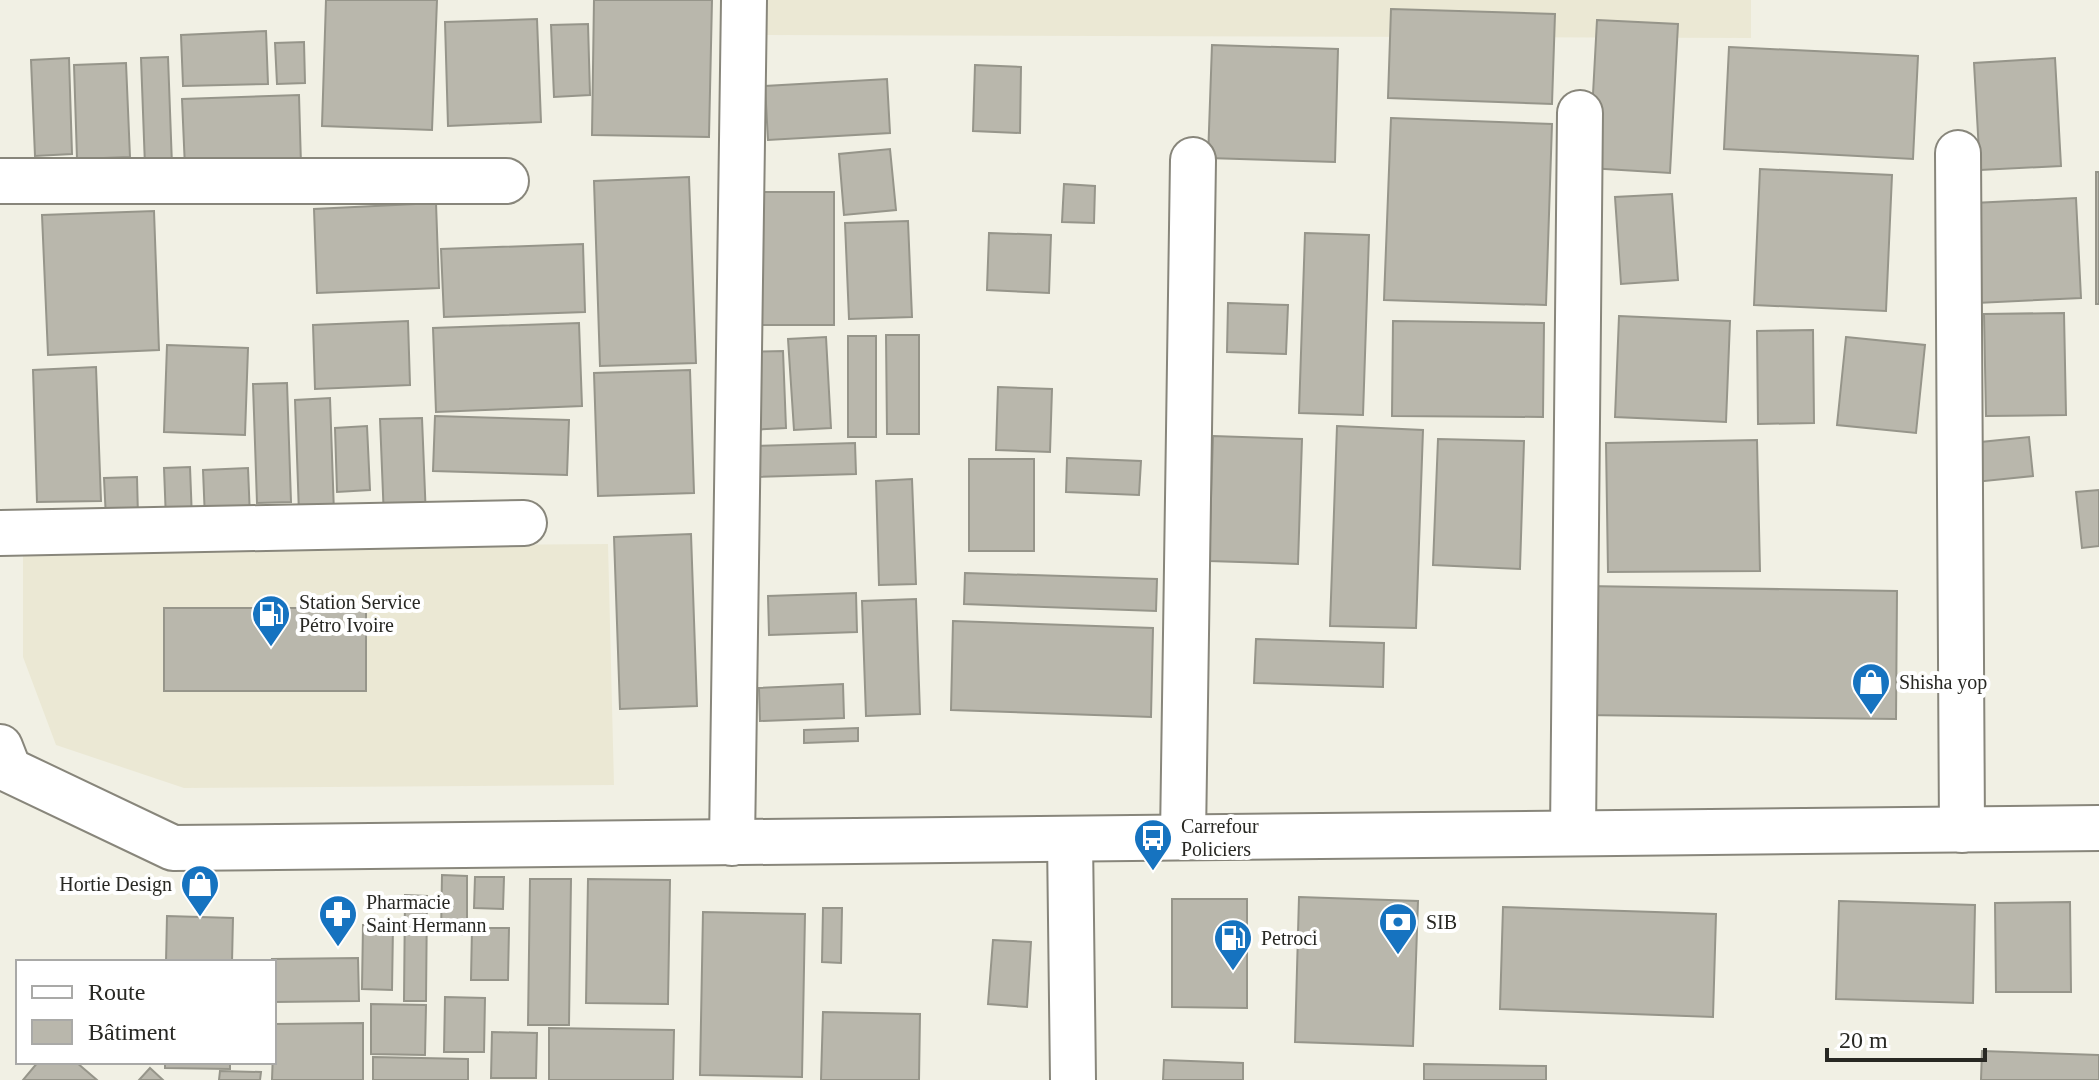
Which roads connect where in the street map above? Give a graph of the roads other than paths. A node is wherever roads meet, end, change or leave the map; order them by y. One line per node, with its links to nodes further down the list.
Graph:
1 (744, 0): 15 (street)
2 (1580, 113): 12 (street)
3 (1958, 153): 11 (street)
4 (1193, 160): 13 (street)
5 (0, 181): 6 (street)
6 (506, 181)
7 (524, 523): 8 (street)
8 (0, 533)
9 (3, 767): 15 (street)
10 (2099, 828): 11 (street)
11 (1962, 830): 12 (street)
12 (1573, 833): 13 (street)
13 (1183, 837): 14 (street)
14 (1070, 839): 15 (street); 16 (street)
15 (732, 843)
16 (1073, 1080)

